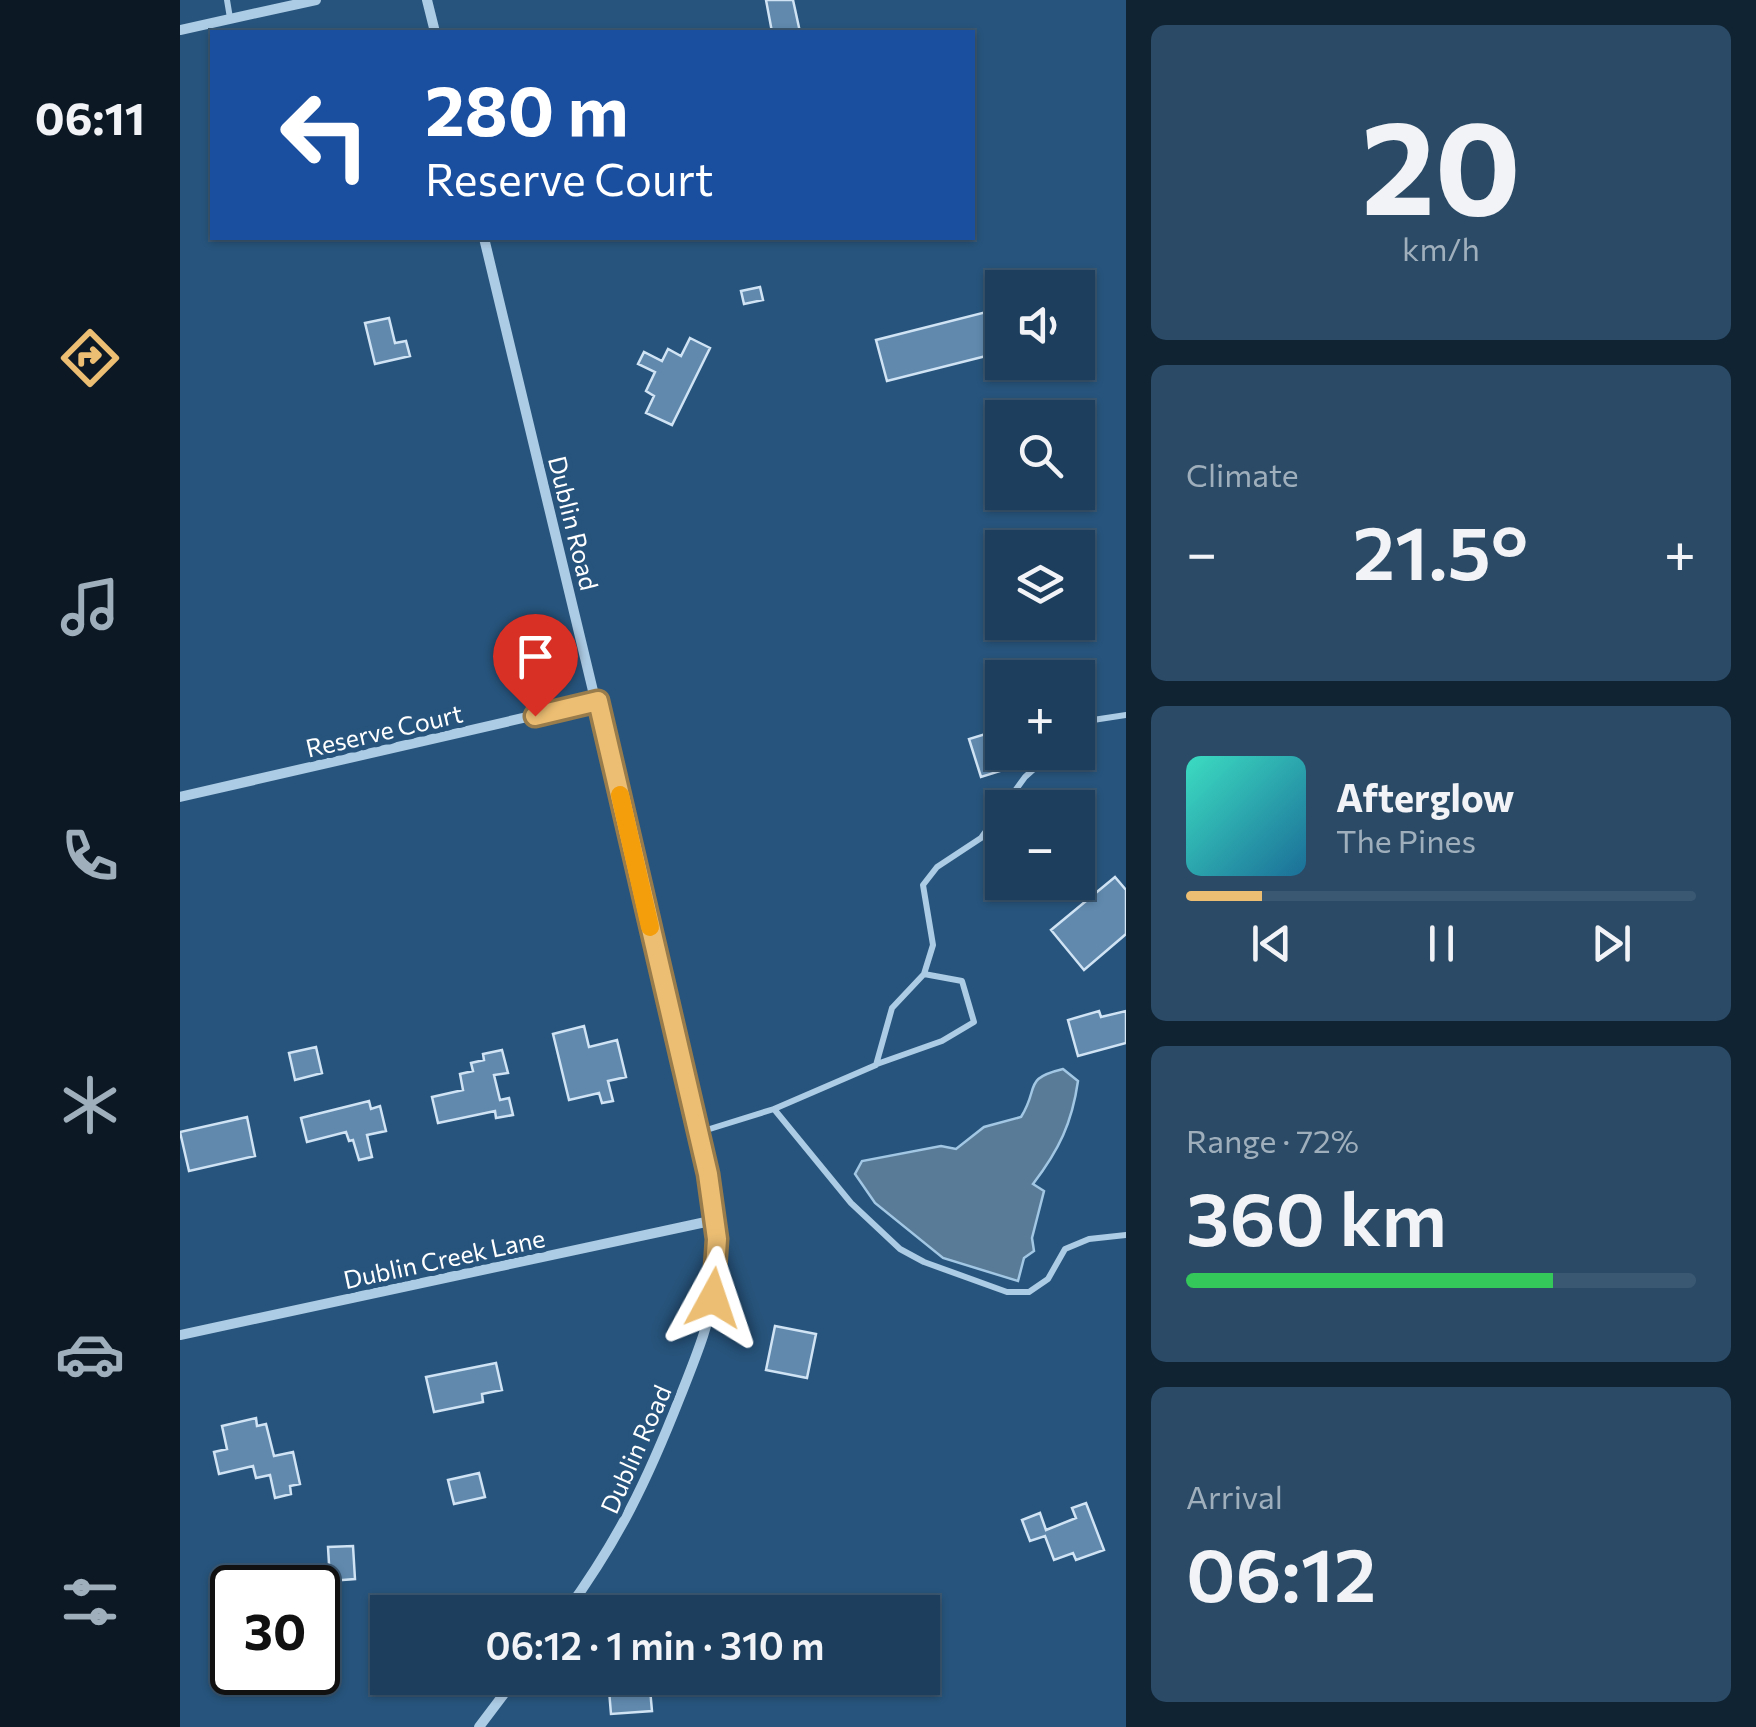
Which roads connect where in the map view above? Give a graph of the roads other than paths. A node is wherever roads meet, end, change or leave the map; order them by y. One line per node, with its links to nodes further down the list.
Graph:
1 (227, 0): 4 (lane)
2 (316, 0): 4 (street)
3 (427, 0): 6 (street)
4 (231, 19): 5 (street)
5 (180, 30)
6 (434, 30)
7 (484, 240): 8 (street, Dublin Road)
8 (598, 701): 12 (street, Reserve Court); 16 (street, Dublin Road)
9 (1126, 715): 10 (lane)
10 (1095, 720)
11 (1032, 770): 13 (lane)
12 (180, 797)
13 (924, 974): 14 (lane); 14 (lane)
14 (876, 1065): 15 (lane)
15 (774, 1109): 16 (lane); 18 (lane)
16 (699, 1133): 17 (street, Dublin Road)
17 (716, 1220): 19 (street, Dublin Creek Lane); 20 (street, Dublin Road)
18 (1126, 1234)
19 (180, 1335)
20 (577, 1595)
21 (503, 1695): 22 (street)
22 (479, 1727)

